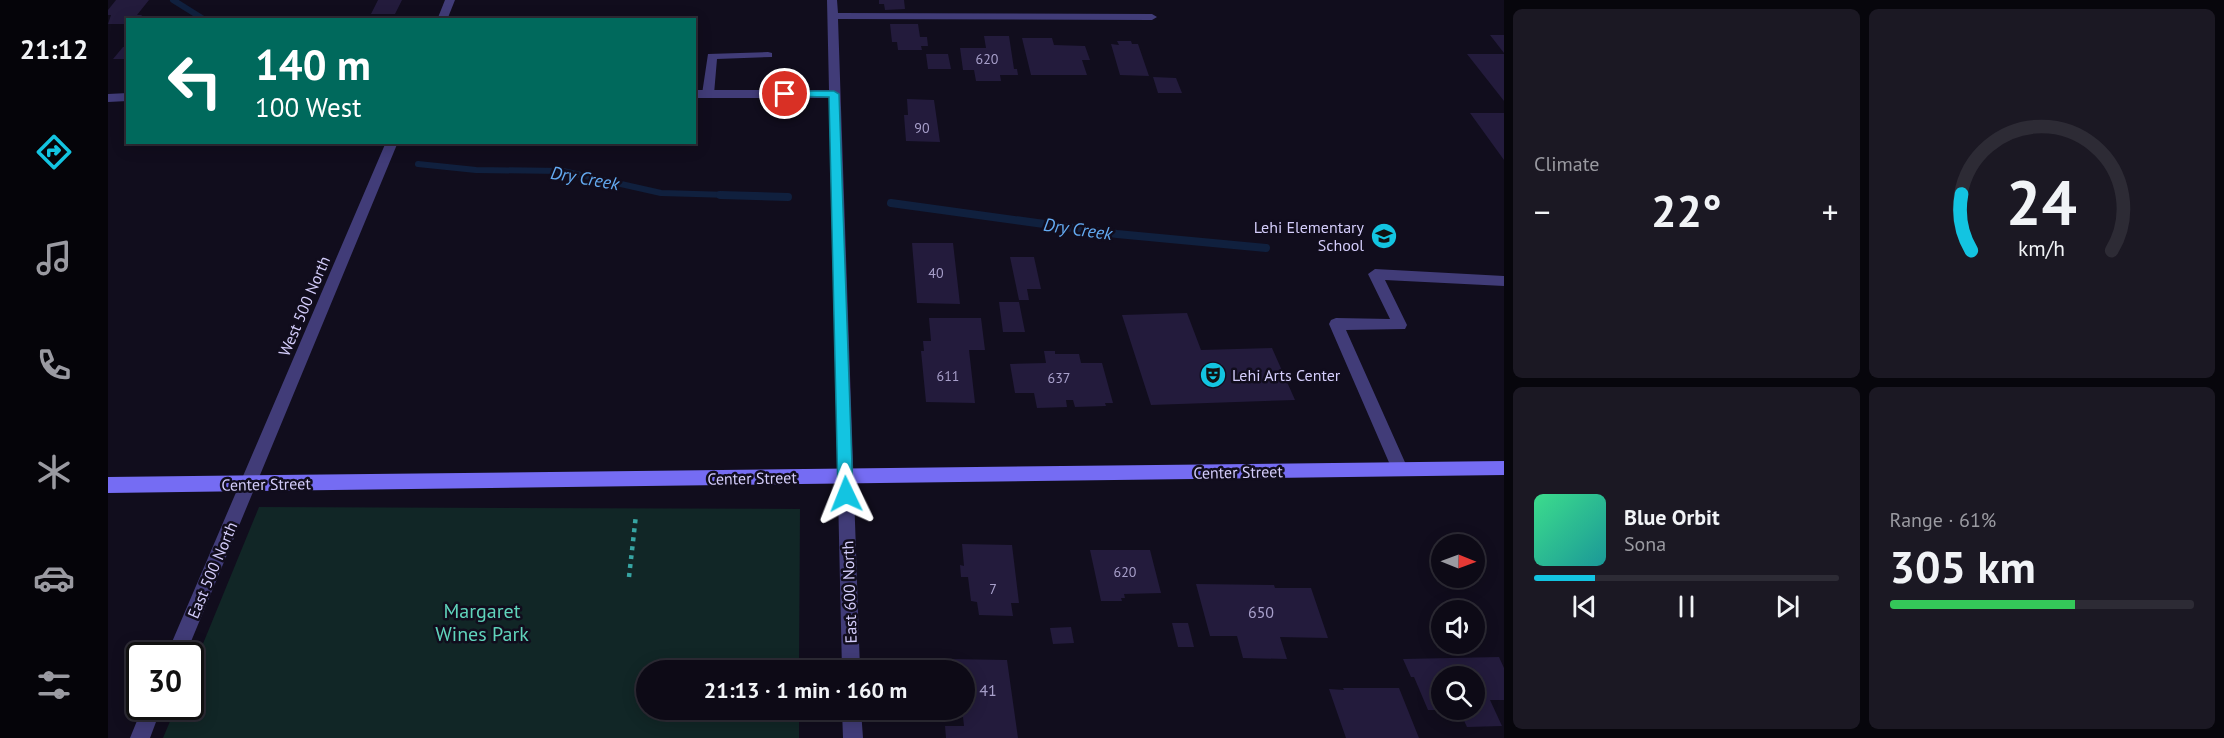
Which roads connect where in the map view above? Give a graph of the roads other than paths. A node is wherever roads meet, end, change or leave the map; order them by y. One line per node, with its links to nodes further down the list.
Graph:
1 (450, 0): 5 (street)
2 (832, 0): 3 (street, East 600 North)
3 (832, 16): 4 (street); 9 (street, East 600 North)
4 (1152, 17)
5 (443, 18)
6 (768, 55): 8 (street)
7 (696, 94): 8 (street)
8 (708, 94): 9 (street)
9 (834, 94): 16 (street, East 600 North)
10 (108, 98): 11 (street)
11 (126, 98)
12 (391, 144): 17 (street, West 500 North)
13 (1504, 281): 15 (street)
14 (1504, 468): 15 (street, Center Street)
15 (1400, 469): 16 (street, Center Street)
16 (845, 477): 17 (street, Center Street); 20 (street, East 600 North)
17 (249, 484): 18 (street, Center Street); 19 (street, East 500 North)
18 (108, 485)
19 (181, 642)
20 (851, 660)
21 (147, 720): 23 (street)
22 (852, 720): 24 (street)
23 (140, 738)
24 (853, 738)

